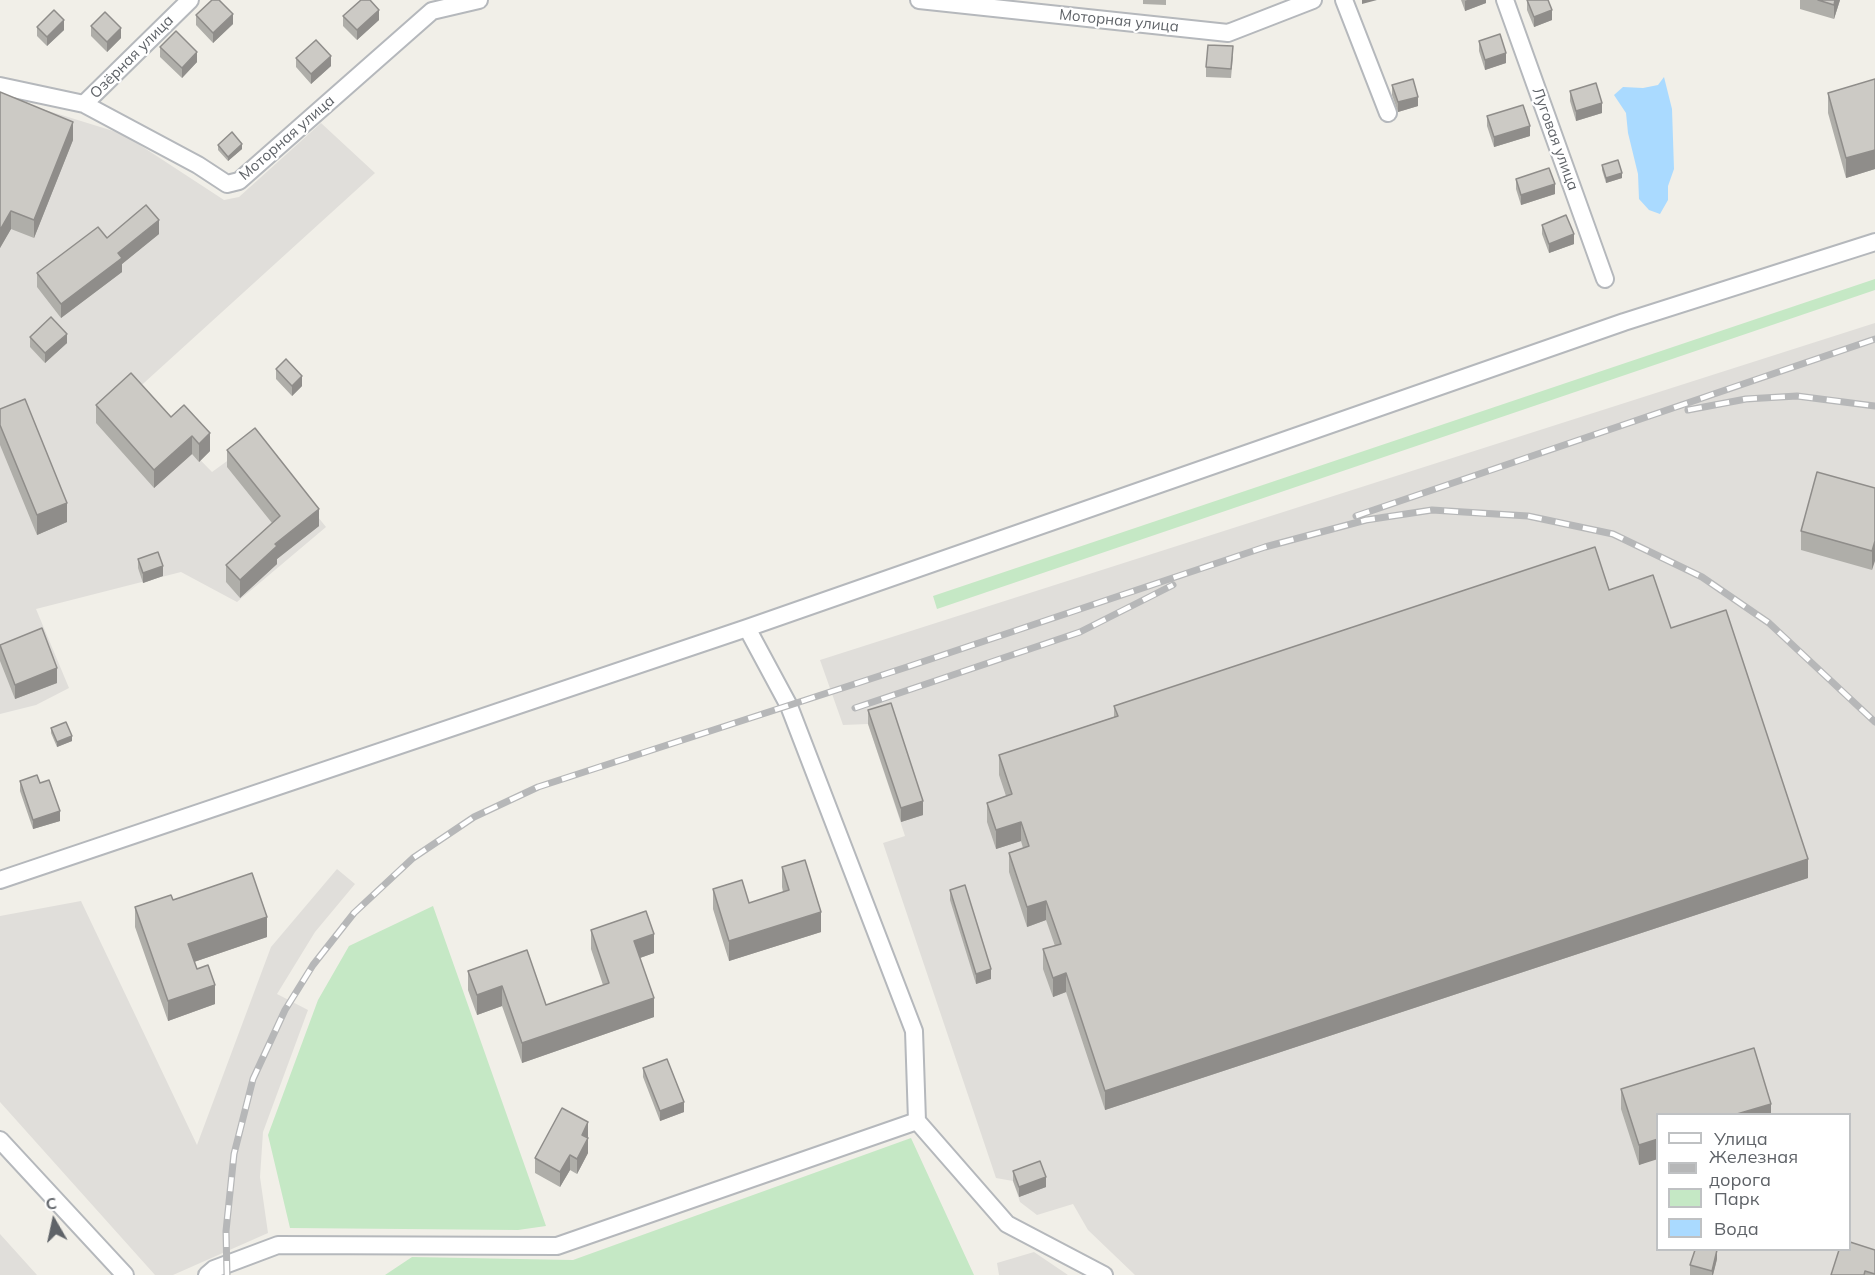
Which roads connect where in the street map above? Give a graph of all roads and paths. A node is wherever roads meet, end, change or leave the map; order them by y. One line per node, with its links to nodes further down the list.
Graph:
1 (190, 0): 9 (street, Озёрная улица)
2 (478, 0): 7 (street, Моторная улица)
3 (919, 0): 4 (street, Моторная улица)
4 (1313, 0)
5 (1344, 0): 10 (street)
6 (1505, 0): 12 (street, Луговая улица)
7 (429, 6): 9 (street, Моторная улица)
8 (0, 86): 9 (street, Озёрная улица)
9 (84, 104)
10 (1388, 113)
11 (1875, 243): 13 (street)
12 (1605, 279)
13 (747, 628): 14 (street); 15 (street)
14 (0, 880)
15 (917, 1121): 18 (street); 19 (street)
16 (0, 1140): 17 (street)
17 (125, 1275)
18 (207, 1275)
19 (1104, 1275)

